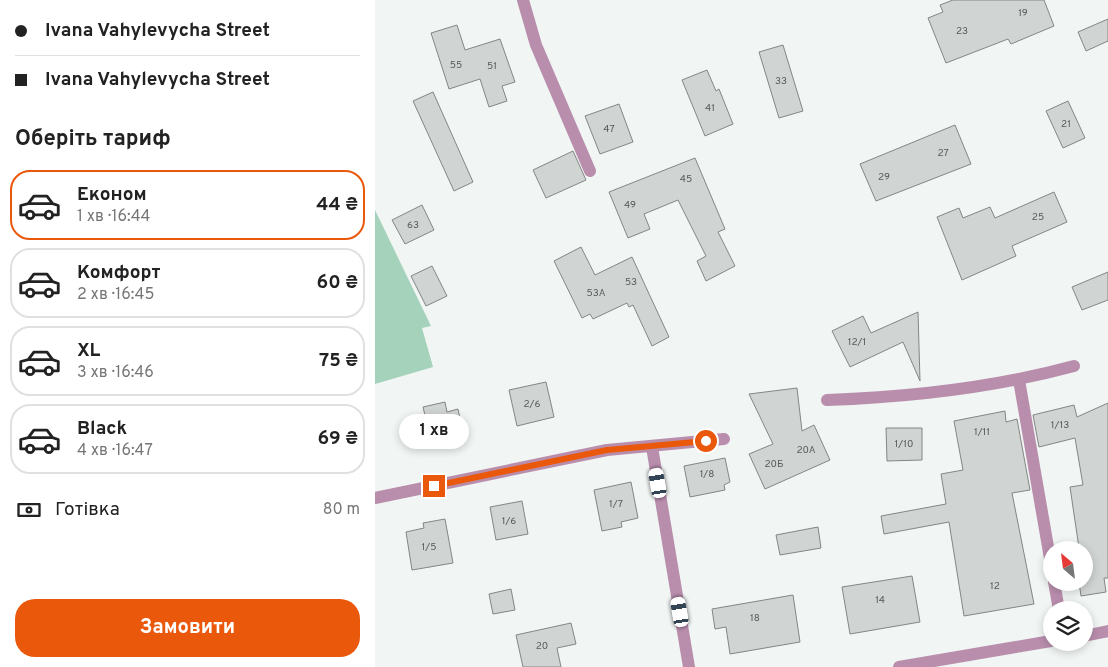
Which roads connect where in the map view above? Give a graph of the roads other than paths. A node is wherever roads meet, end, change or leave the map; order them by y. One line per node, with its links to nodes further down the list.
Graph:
1 (523, 0): 2 (street)
2 (590, 171)
3 (1074, 366): 4 (street)
4 (1019, 380): 5 (street); 9 (street)
5 (827, 400)
6 (724, 439): 7 (street)
7 (652, 447): 8 (street); 13 (street)
8 (375, 498)
9 (1047, 541)
10 (1108, 632): 11 (street)
11 (1093, 634)
12 (1043, 642): 14 (street)
13 (689, 667)
14 (899, 667)

